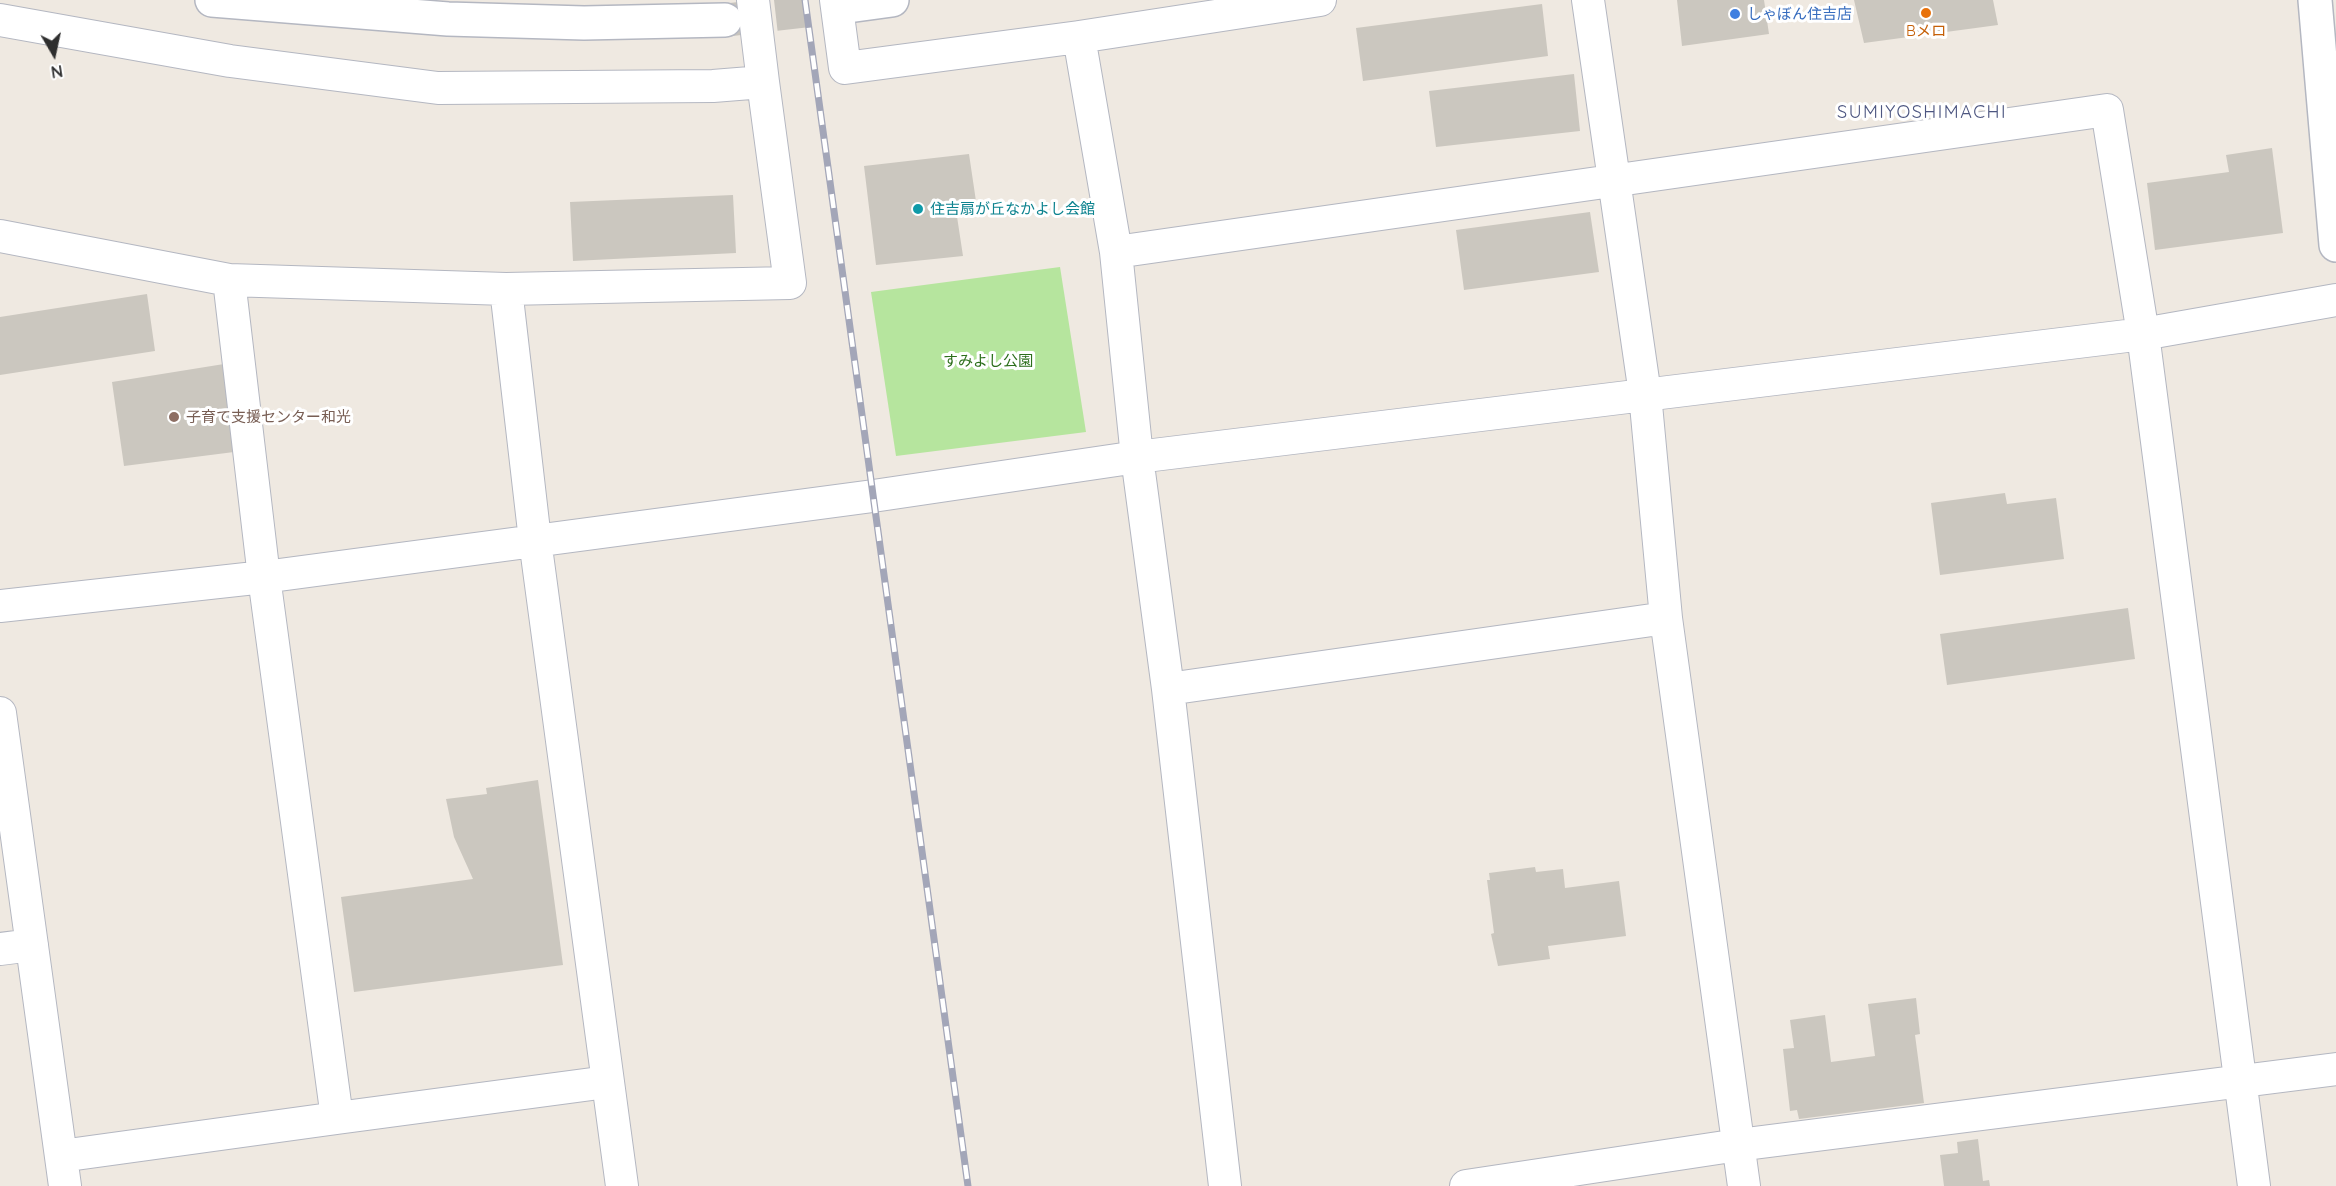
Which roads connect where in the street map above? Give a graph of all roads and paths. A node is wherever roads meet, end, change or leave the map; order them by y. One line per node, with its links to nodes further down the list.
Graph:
1 (212, 0): 9 (street)
2 (753, 0): 11 (street)
3 (891, 0): 7 (street)
4 (1320, 0): 10 (street)
5 (1588, 0): 12 (street)
6 (2315, 0): 14 (street)
7 (842, 3): 10 (street)
8 (0, 20): 11 (street)
9 (725, 20)
10 (1079, 37): 15 (street)
11 (763, 82): 17 (street)
12 (1615, 180): 15 (street); 19 (street); 20 (street)
13 (0, 236): 16 (street)
14 (2336, 245)
15 (1116, 252): 21 (street)
16 (229, 280): 17 (street); 23 (street)
17 (506, 289): 22 (street)
18 (2336, 300): 19 (street)
19 (2143, 334): 20 (street); 31 (street)
20 (1645, 394): 21 (street); 25 (street)
21 (1137, 457): 22 (street); 26 (street)
22 (535, 540): 23 (street); 32 (street)
23 (264, 578): 24 (street); 33 (street)
24 (0, 606)
25 (1666, 618): 26 (street); 34 (street)
26 (1168, 689): 37 (street)
27 (0, 713): 28 (street)
28 (32, 945): 29 (street); 35 (street)
29 (0, 950)
30 (2336, 1069): 31 (street)
31 (2240, 1080): 34 (street); 40 (street)
32 (608, 1082): 33 (street); 36 (street)
33 (337, 1118): 35 (street)
34 (1738, 1145): 38 (street); 39 (street)
35 (63, 1171)
36 (622, 1186)
37 (1225, 1186)
38 (1466, 1186)
39 (1744, 1186)
40 (2254, 1186)

